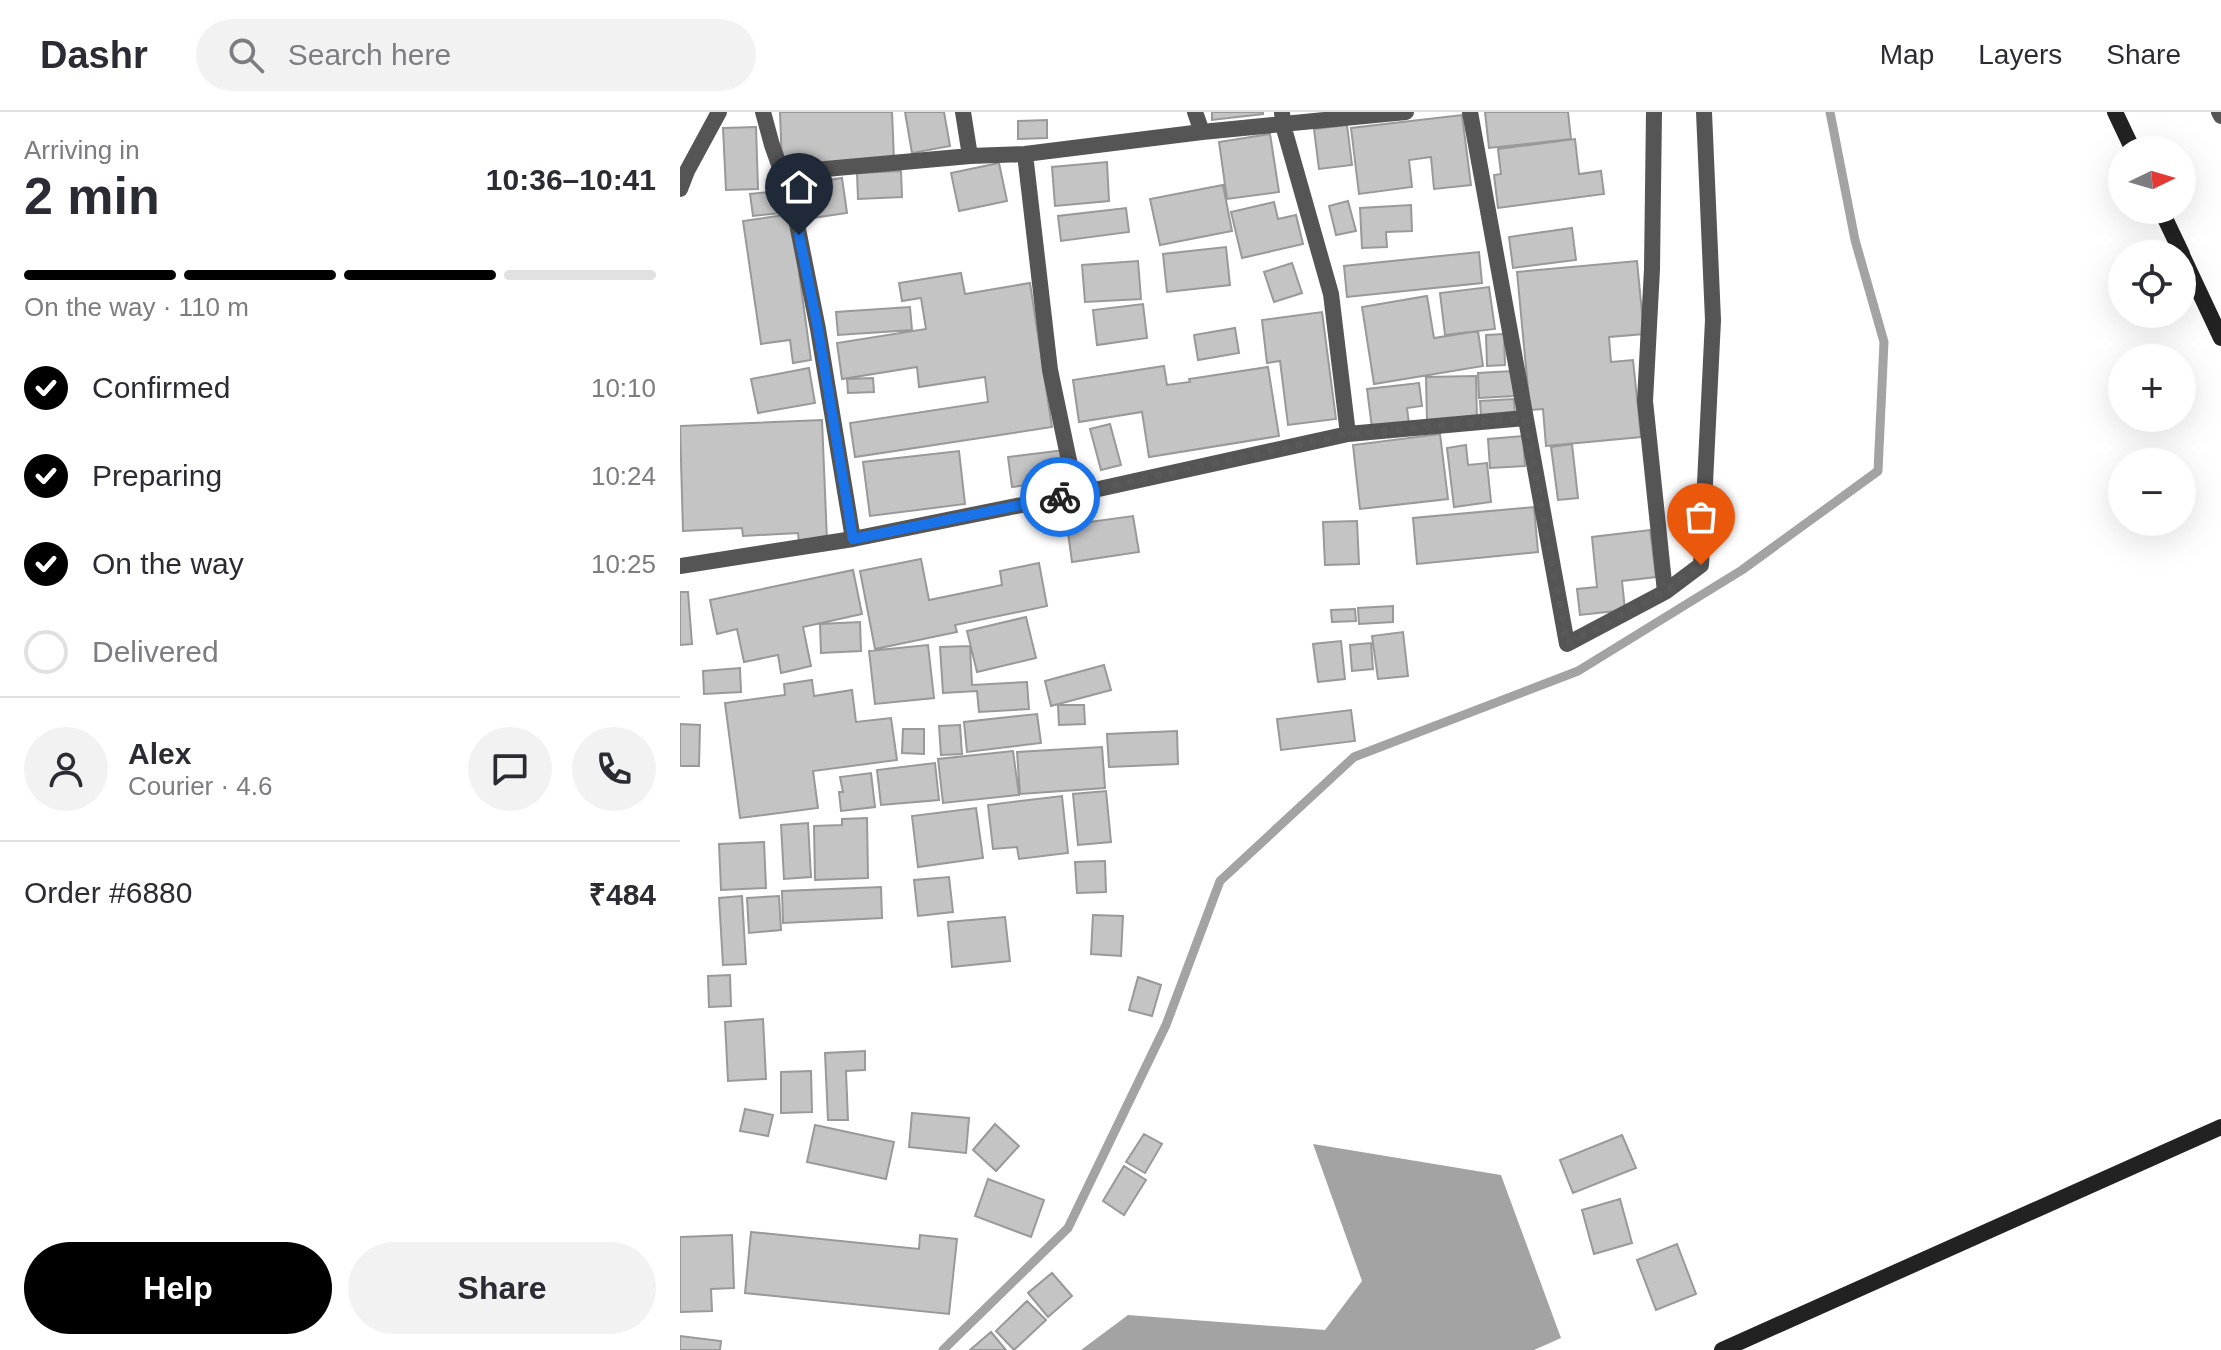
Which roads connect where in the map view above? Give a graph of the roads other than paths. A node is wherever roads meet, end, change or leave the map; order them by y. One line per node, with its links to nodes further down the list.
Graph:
1 (719, 112): 16 (street)
2 (763, 112): 15 (street)
3 (963, 112): 14 (street)
4 (1195, 112): 11 (street)
5 (1406, 112): 10 (street)
6 (1470, 112): 19 (street)
7 (1654, 112): 24 (street)
8 (1704, 112): 24 (street)
9 (2115, 112): 12 (street)
10 (1283, 118): 11 (street); 20 (street)
11 (1202, 132): 13 (street)
12 (2126, 136)
13 (1025, 154): 14 (street); 21 (street)
14 (970, 156): 15 (street)
15 (781, 173): 22 (street)
16 (680, 189)
17 (2196, 284): 18 (street)
18 (2221, 338)
19 (1525, 418): 20 (street); 24 (street)
20 (1348, 434): 21 (street)
21 (1076, 494): 22 (street)
22 (853, 539): 23 (street)
23 (680, 566)
24 (1665, 592)
25 (2221, 1127): 26 (street)
26 (1722, 1350)

